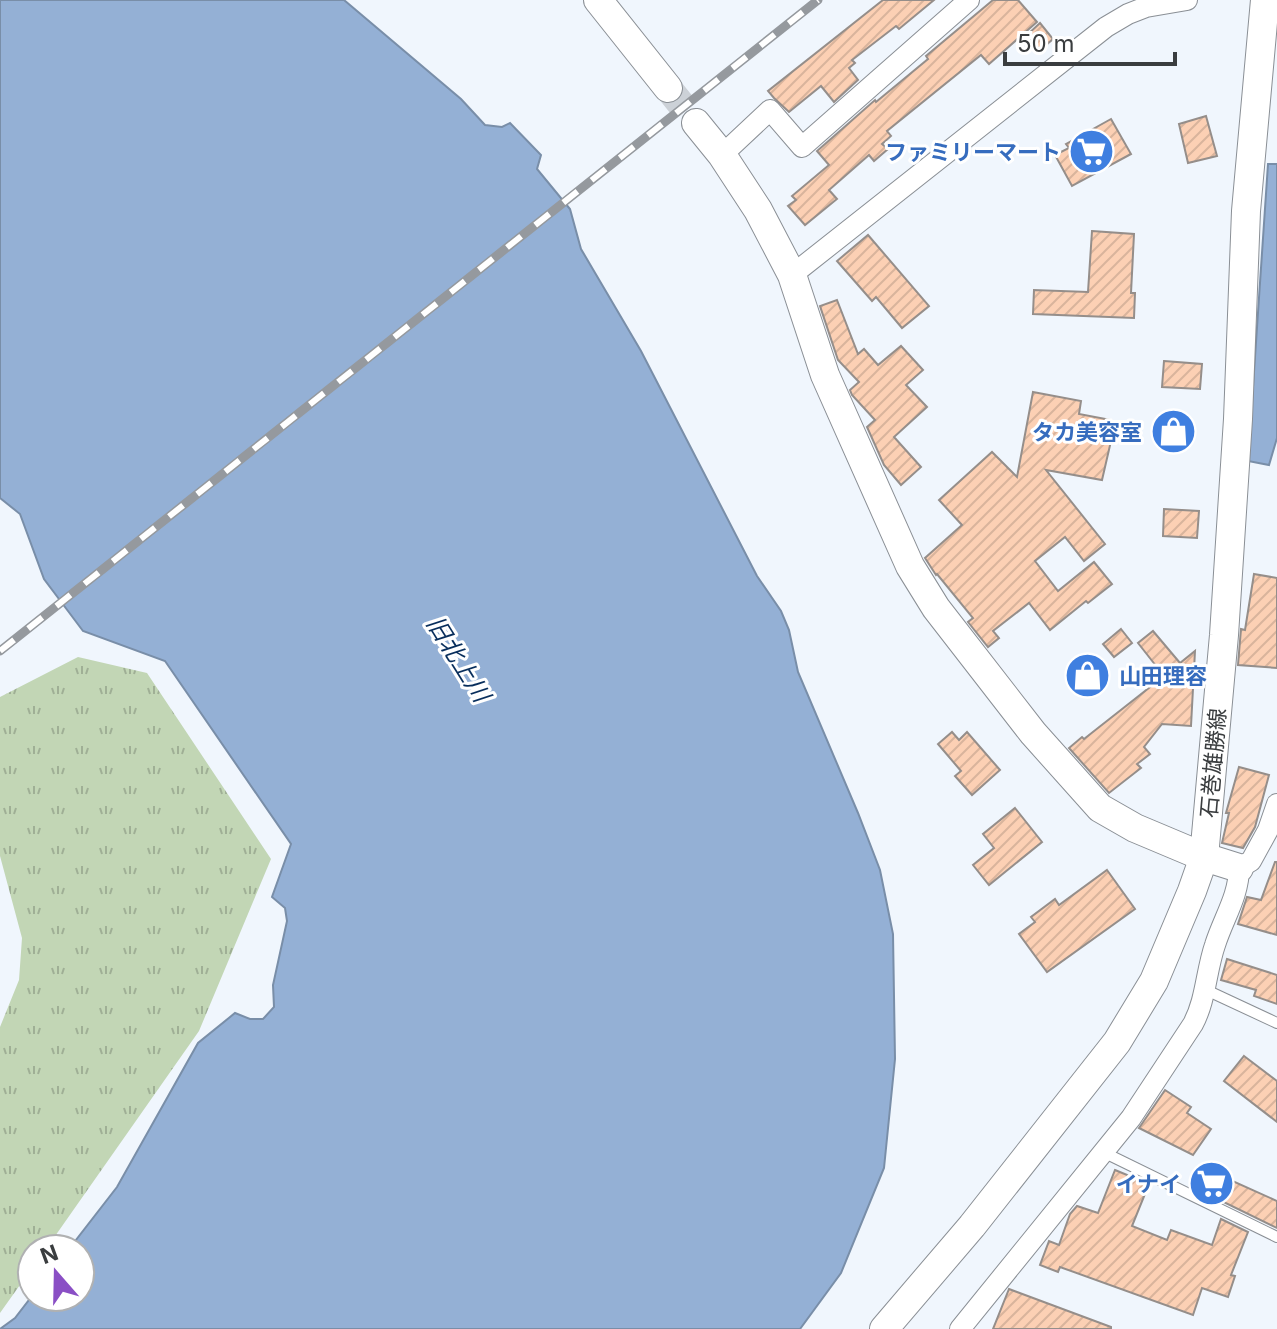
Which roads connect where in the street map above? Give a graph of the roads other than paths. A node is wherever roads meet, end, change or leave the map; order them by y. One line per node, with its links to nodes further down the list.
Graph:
1 (598, 0): 6 (main road)
2 (969, 0): 8 (street)
3 (1187, 0): 5 (street)
4 (1265, 0): 11 (main road, 石巻雄勝線)
5 (1121, 7): 9 (street)
6 (668, 88)
7 (696, 123): 8 (main road)
8 (722, 155): 9 (main road)
9 (792, 275): 11 (main road)
10 (1277, 804): 12 (street)
11 (1204, 857): 12 (main road); 17 (main road, 石巻雄勝線)
12 (1239, 868): 13 (street)
13 (1204, 989): 14 (lane); 15 (street)
14 (1277, 1023)
15 (1103, 1152): 16 (lane); 18 (street)
16 (1277, 1237)
17 (884, 1329)
18 (960, 1329)

